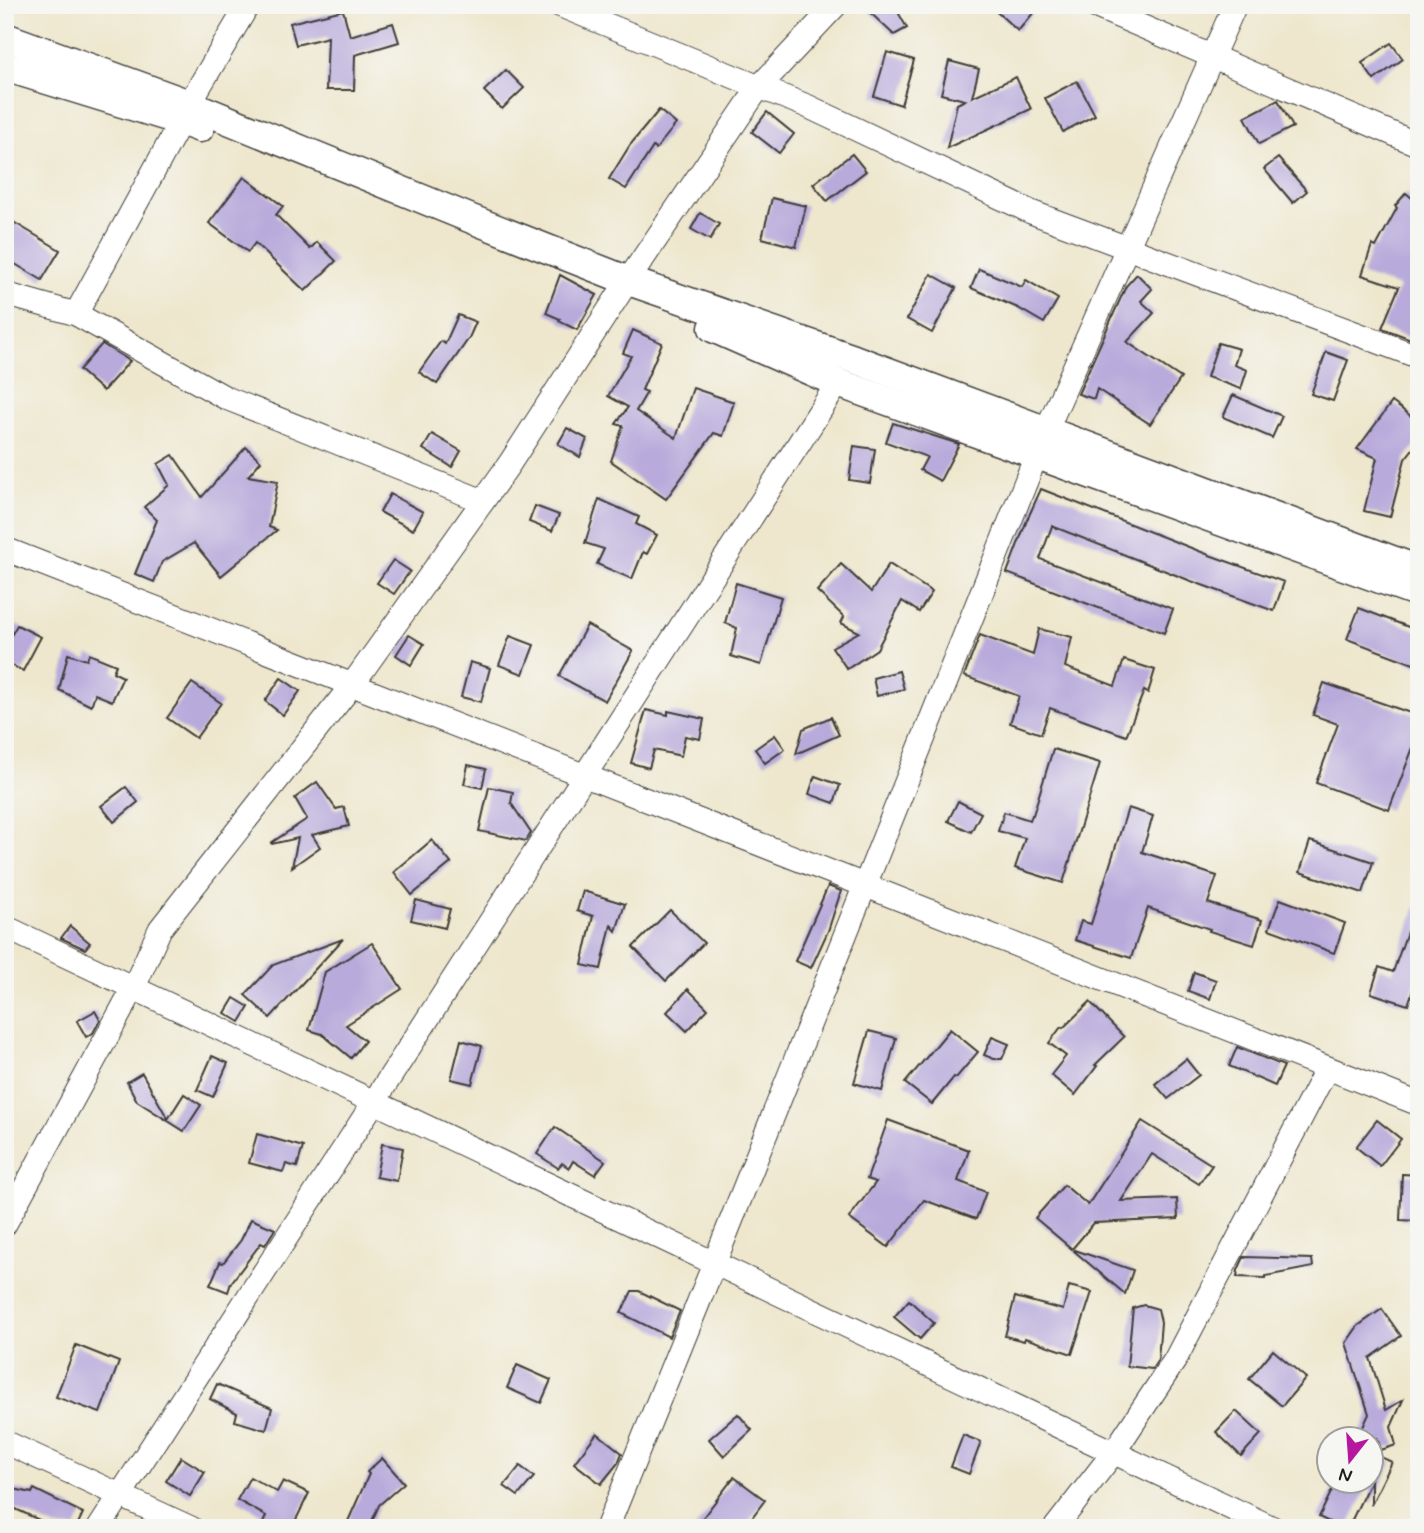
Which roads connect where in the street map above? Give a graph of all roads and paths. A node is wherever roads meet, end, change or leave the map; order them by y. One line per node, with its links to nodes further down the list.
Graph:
1 (248, 5): 10 (street)
2 (559, 5): 9 (street)
3 (836, 5): 9 (street)
4 (1092, 5): 7 (street)
5 (1235, 5): 7 (street)
6 (5, 37): 10 (street)
7 (1212, 56): 11 (street); 12 (street)
8 (5, 67): 10 (street)
9 (759, 87): 12 (street); 13 (street)
10 (185, 112): 13 (street); 15 (street)
11 (1419, 145)
12 (1126, 247): 16 (street); 18 (street)
13 (626, 284): 17 (street); 18 (street); 19 (street)
14 (5, 294): 15 (street)
15 (76, 314): 19 (street)
16 (1419, 357)
17 (838, 383): 18 (street); 24 (street)
18 (1041, 443): 21 (street); 22 (street); 25 (street)
19 (483, 501): 23 (street)
20 (5, 550): 23 (street)
21 (1419, 569)
22 (1419, 593)
23 (352, 685): 24 (street); 27 (street)
24 (584, 776): 25 (street); 29 (street)
25 (864, 885): 28 (street); 32 (street)
26 (5, 927): 27 (street)
27 (134, 987): 29 (street); 31 (street)
28 (1327, 1068): 30 (street); 34 (street)
29 (374, 1102): 32 (street); 35 (street)
30 (1419, 1104)
31 (6, 1221)
32 (714, 1264): 34 (street); 38 (street)
33 (5, 1442): 35 (street)
34 (1114, 1452): 39 (street); 40 (street)
35 (120, 1496): 36 (street); 37 (street)
36 (99, 1528)
37 (191, 1528)
38 (607, 1528)
39 (1055, 1528)
40 (1272, 1528)

